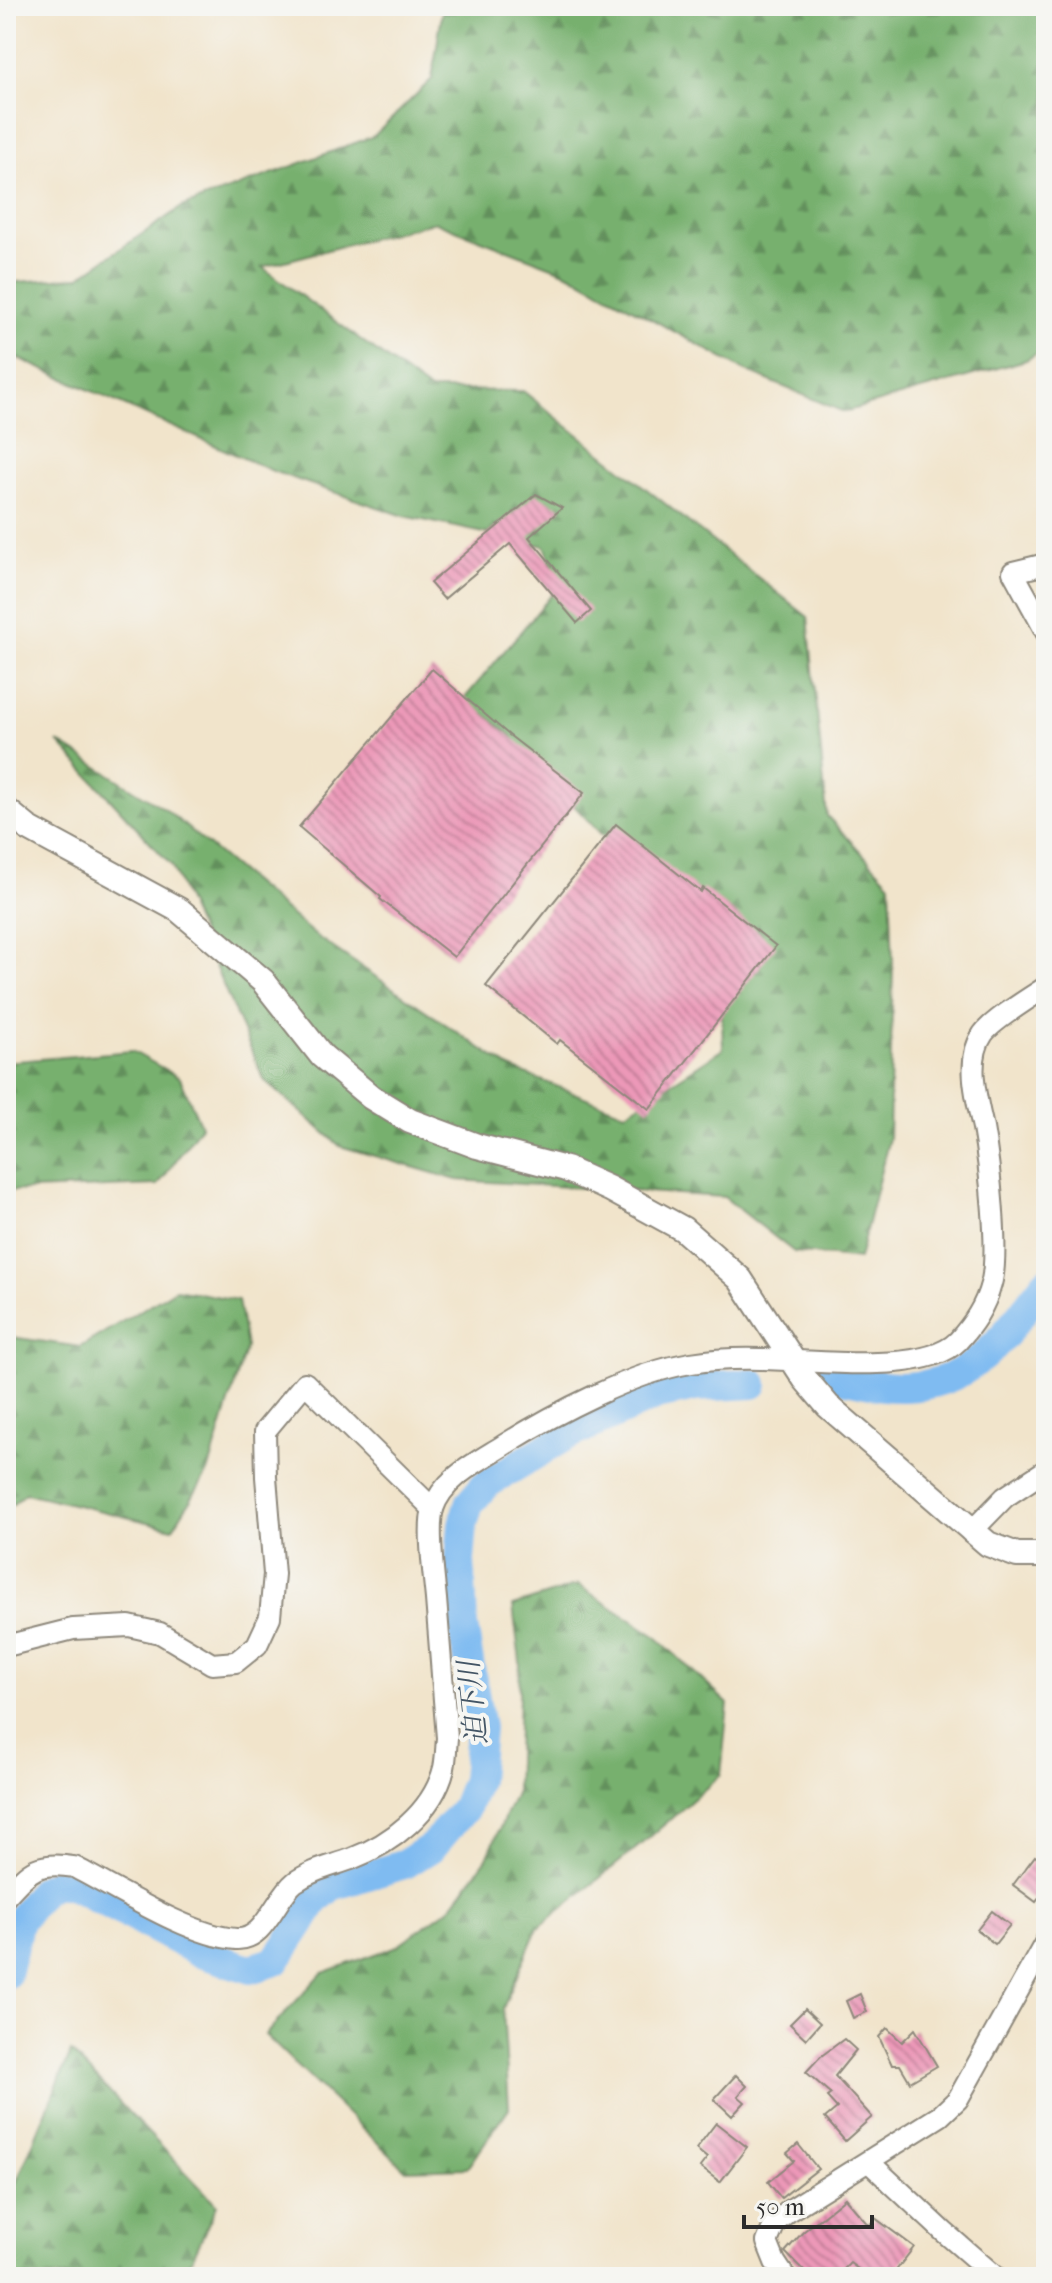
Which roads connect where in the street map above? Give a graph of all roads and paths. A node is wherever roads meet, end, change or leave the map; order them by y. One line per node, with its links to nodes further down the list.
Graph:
1 (1046, 564): 2 (street)
2 (1046, 632)
3 (6, 810): 5 (street)
4 (1046, 987): 5 (street)
5 (793, 1360): 7 (street); 8 (street)
6 (1046, 1470): 8 (street)
7 (433, 1509): 10 (street); 11 (street)
8 (971, 1532): 9 (street)
9 (1046, 1555)
10 (6, 1646)
11 (6, 1896)
12 (1046, 1941): 13 (street)
13 (869, 2162): 14 (street); 15 (street)
14 (785, 2277)
15 (996, 2277)

